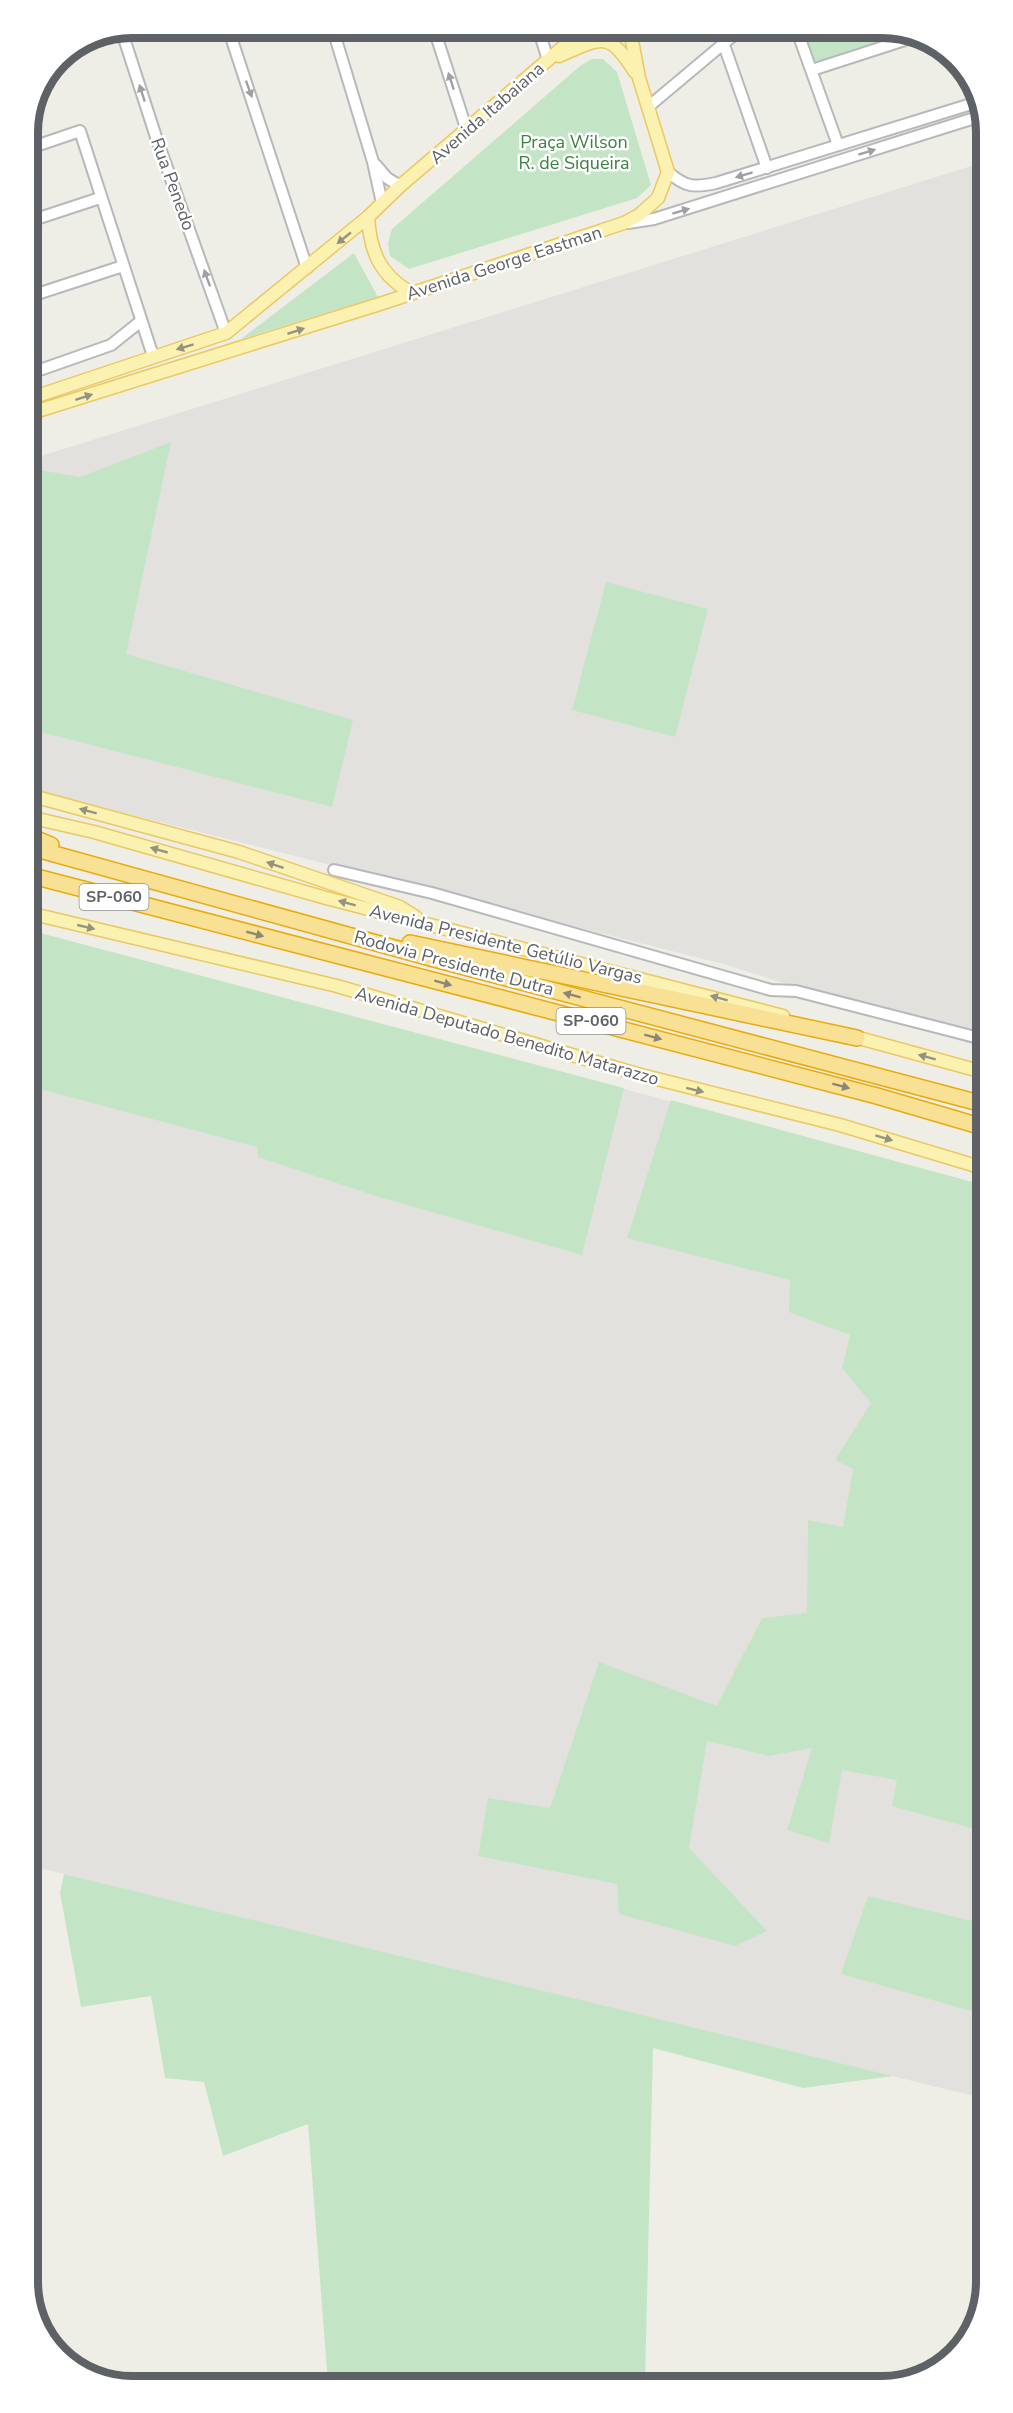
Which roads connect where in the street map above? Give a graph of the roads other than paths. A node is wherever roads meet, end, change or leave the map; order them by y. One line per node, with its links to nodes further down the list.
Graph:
1 (231, 37): 31 (street, one-way to 31)
2 (335, 37): 21 (street)
3 (437, 37): 18 (street, one-way to 3)
4 (124, 38): 35 (street, Rua Penedo, one-way to 4)
5 (541, 38): 12 (street)
6 (574, 38): 12 (main road, Avenida Itabaiana)
7 (631, 38): 14 (main road)
8 (732, 38): 11 (street)
9 (800, 38): 13 (street)
10 (904, 40): 13 (street)
11 (724, 45): 16 (street); 22 (street)
12 (548, 60): 14 (main road); 18 (main road, Avenida Itabaiana)
13 (812, 70): 20 (street)
14 (639, 78): 16 (main road)
15 (972, 104): 20 (street)
16 (648, 107): 23 (main road)
17 (975, 118): 29 (street, Avenida George Eastman, one-way to 17)
18 (466, 131): 24 (main road, Avenida Itabaiana)
19 (38, 145): 25 (street)
20 (838, 146): 22 (street)
21 (373, 162): 24 (street); 26 (street)
22 (767, 168): 23 (street, one-way to 23)
23 (668, 172): 29 (main road)
24 (400, 186): 26 (main road)
25 (100, 198): 27 (street); 30 (street)
26 (382, 203): 28 (main road)
27 (38, 218)
28 (368, 218): 31 (main road, one-way to 31); 32 (main road)
29 (624, 223): 32 (main road, Avenida George Eastman)
30 (123, 266): 33 (street); 34 (street)
31 (307, 268): 35 (main road)
32 (410, 292): 39 (main road, Avenida George Eastman, one-way to 32)
33 (38, 294)
34 (141, 321): 36 (street); 37 (street)
35 (226, 333): 36 (main road, one-way to 36)
36 (153, 356): 38 (main road)
37 (38, 371)
38 (38, 396)
39 (38, 411)
40 (38, 797): 48 (main road, one-way to 40)
41 (38, 819): 48 (main road, Avenida Presidente Getúlio Vargas, one-way to 41)
42 (38, 840): 44 (highway)
43 (38, 850): 44 (highway, Rodovia Presidente Dutra / SP-060)
44 (104, 867): 49 (highway, Rodovia Presidente Dutra / SP-060)
45 (334, 870): 51 (street)
46 (38, 877): 54 (highway, Rodovia Presidente Dutra / SP-060, one-way to 54)
47 (38, 915): 55 (main road, Avenida Deputado Benedito Matarazzo, one-way to 55)
48 (427, 924): 50 (main road, Avenida Presidente Getúlio Vargas, one-way to 48)
49 (333, 930): 50 (highway); 53 (highway, Rodovia Presidente Dutra / SP-060, one-way to 49)
50 (856, 1038): 52 (main road, Avenida Presidente Getúlio Vargas, one-way to 50)
51 (976, 1038)
52 (976, 1070)
53 (976, 1102)
54 (976, 1125)
55 (976, 1166)

